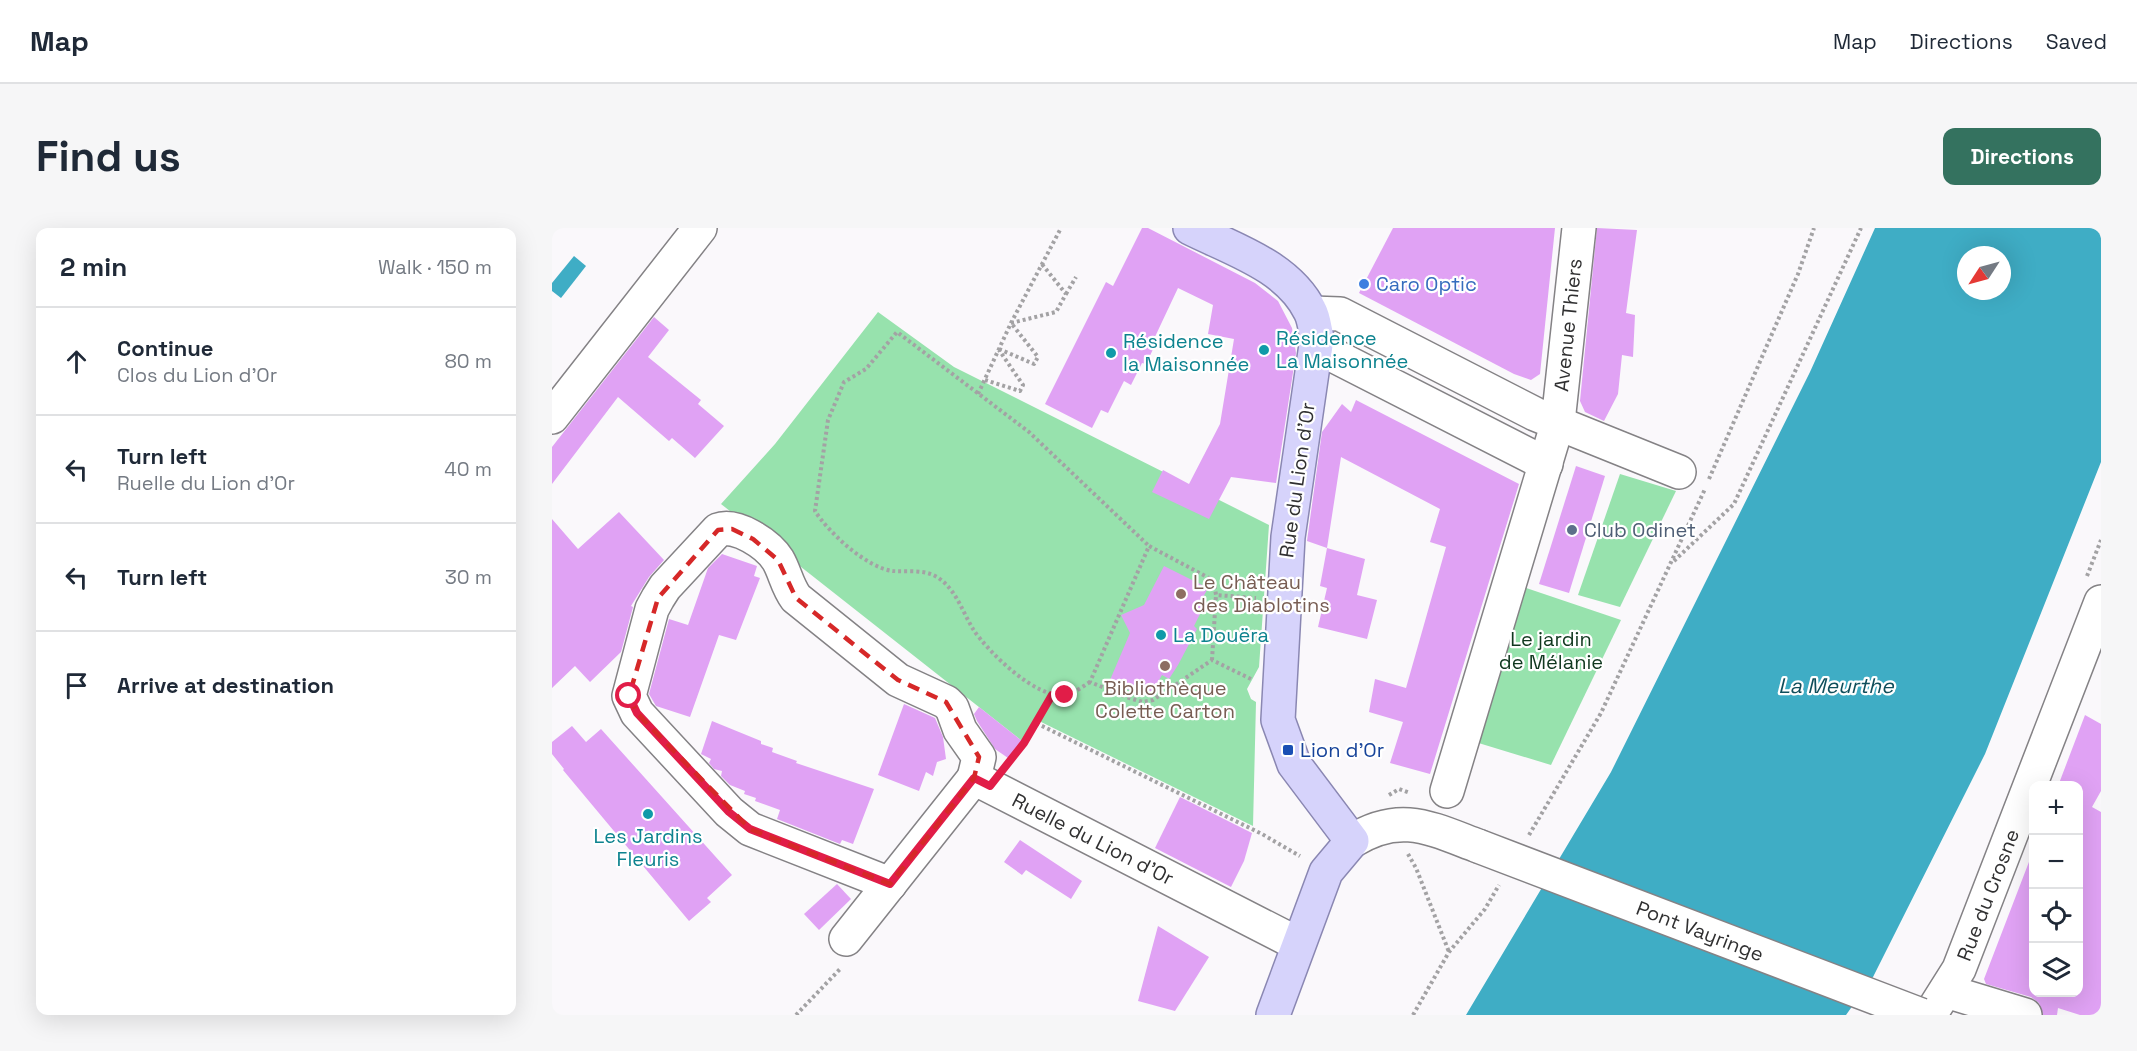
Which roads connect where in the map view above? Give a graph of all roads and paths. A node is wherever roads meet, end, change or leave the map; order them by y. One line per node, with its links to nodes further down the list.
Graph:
1 (700, 228): 16 (street)
2 (1061, 228): 7 (path)
3 (1190, 228): 10 (main road)
4 (1579, 228): 17 (street, Avenue Thiers)
5 (1814, 228): 21 (path)
6 (1861, 228): 21 (path)
7 (1041, 264): 9 (path); 11 (path)
8 (1076, 277): 9 (path)
9 (1066, 294): 11 (path)
10 (1312, 313): 12 (main road, Rue du Lion d'Or); 17 (street)
11 (1011, 323): 13 (path); 13 (path)
12 (1317, 347): 18 (street); 23 (main road, Rue du Lion d'Or)
13 (999, 349): 14 (path); 14 (path)
14 (985, 380): 15 (path)
15 (978, 394): 20 (path); 28 (path)
16 (552, 417)
17 (1558, 422): 18 (street, Avenue Thiers); 19 (street)
18 (1546, 464): 31 (street, Avenue Thiers)
19 (1679, 472)
20 (1149, 546): 22 (path); 26 (path)
21 (1672, 564): 33 (path)
22 (1216, 595): 23 (path); 25 (path)
23 (1284, 599): 27 (main road, Rue du Lion d'Or)
24 (2101, 602): 41 (street, Rue du Crosne)
25 (1212, 660): 26 (path); 27 (path)
26 (1090, 682): 28 (path)
27 (1278, 689): 32 (main road, Rue du Lion d'Or)
28 (1052, 695): 29 (path)
29 (1036, 723): 30 (path); 35 (path)
30 (982, 782): 37 (street); 37 (street); 39 (street, Ruelle du Lion d'Or)
31 (1448, 791)
32 (1352, 841): 35 (main road); 45 (street, Pont Vayringe, bridge)
33 (1525, 842)
34 (1417, 856): 40 (path)
35 (1326, 872): 39 (main road)
36 (1502, 880): 40 (path)
37 (890, 884): 38 (street)
38 (846, 939): 42 (path)
39 (1298, 944): 43 (main road)
40 (1449, 952): 44 (path)
41 (1938, 1003): 46 (street)
42 (796, 1015)
43 (1273, 1015)
44 (1413, 1015)
45 (1921, 1015)
46 (2025, 1015)

